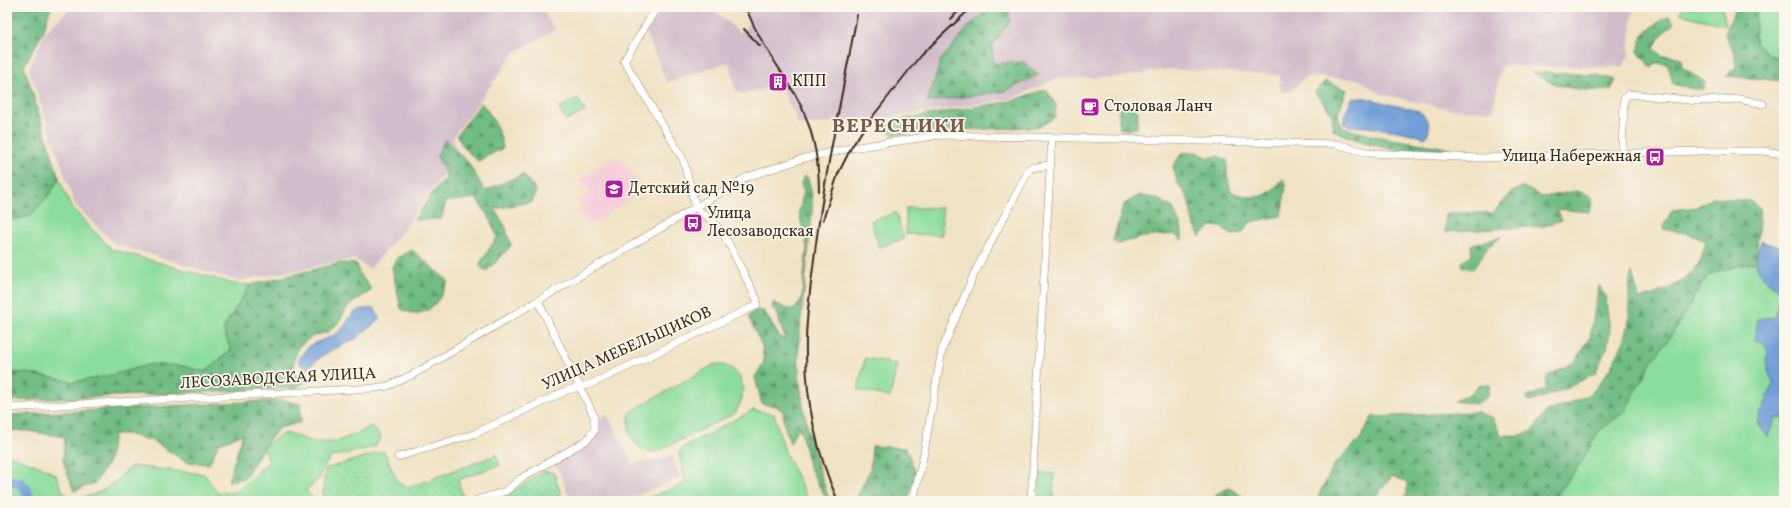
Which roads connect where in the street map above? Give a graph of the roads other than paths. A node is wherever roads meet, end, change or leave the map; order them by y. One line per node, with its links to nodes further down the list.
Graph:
1 (657, 7): 7 (street)
2 (1763, 104): 4 (street)
3 (1052, 137): 4 (street, ЛЕСОЗАВОДСКАЯ УЛИЦА); 6 (street); 7 (street, ЛЕСОЗАВОДСКАЯ УЛИЦА)
4 (1622, 153): 5 (street, ЛЕСОЗАВОДСКАЯ УЛИЦА)
5 (1784, 154)
6 (1050, 165): 13 (street); 14 (street)
7 (696, 208): 8 (street, ЛЕСОЗАВОДСКАЯ УЛИЦА); 9 (street, УЛИЦА МЕБЕЛЬЩИКОВ)
8 (538, 301): 9 (street); 10 (street, ЛЕСОЗАВОДСКАЯ УЛИЦА)
9 (580, 387): 11 (street, УЛИЦА МЕБЕЛЬЩИКОВ); 12 (street)
10 (7, 408)
11 (398, 457)
12 (474, 501)
13 (913, 501)
14 (1031, 501)

